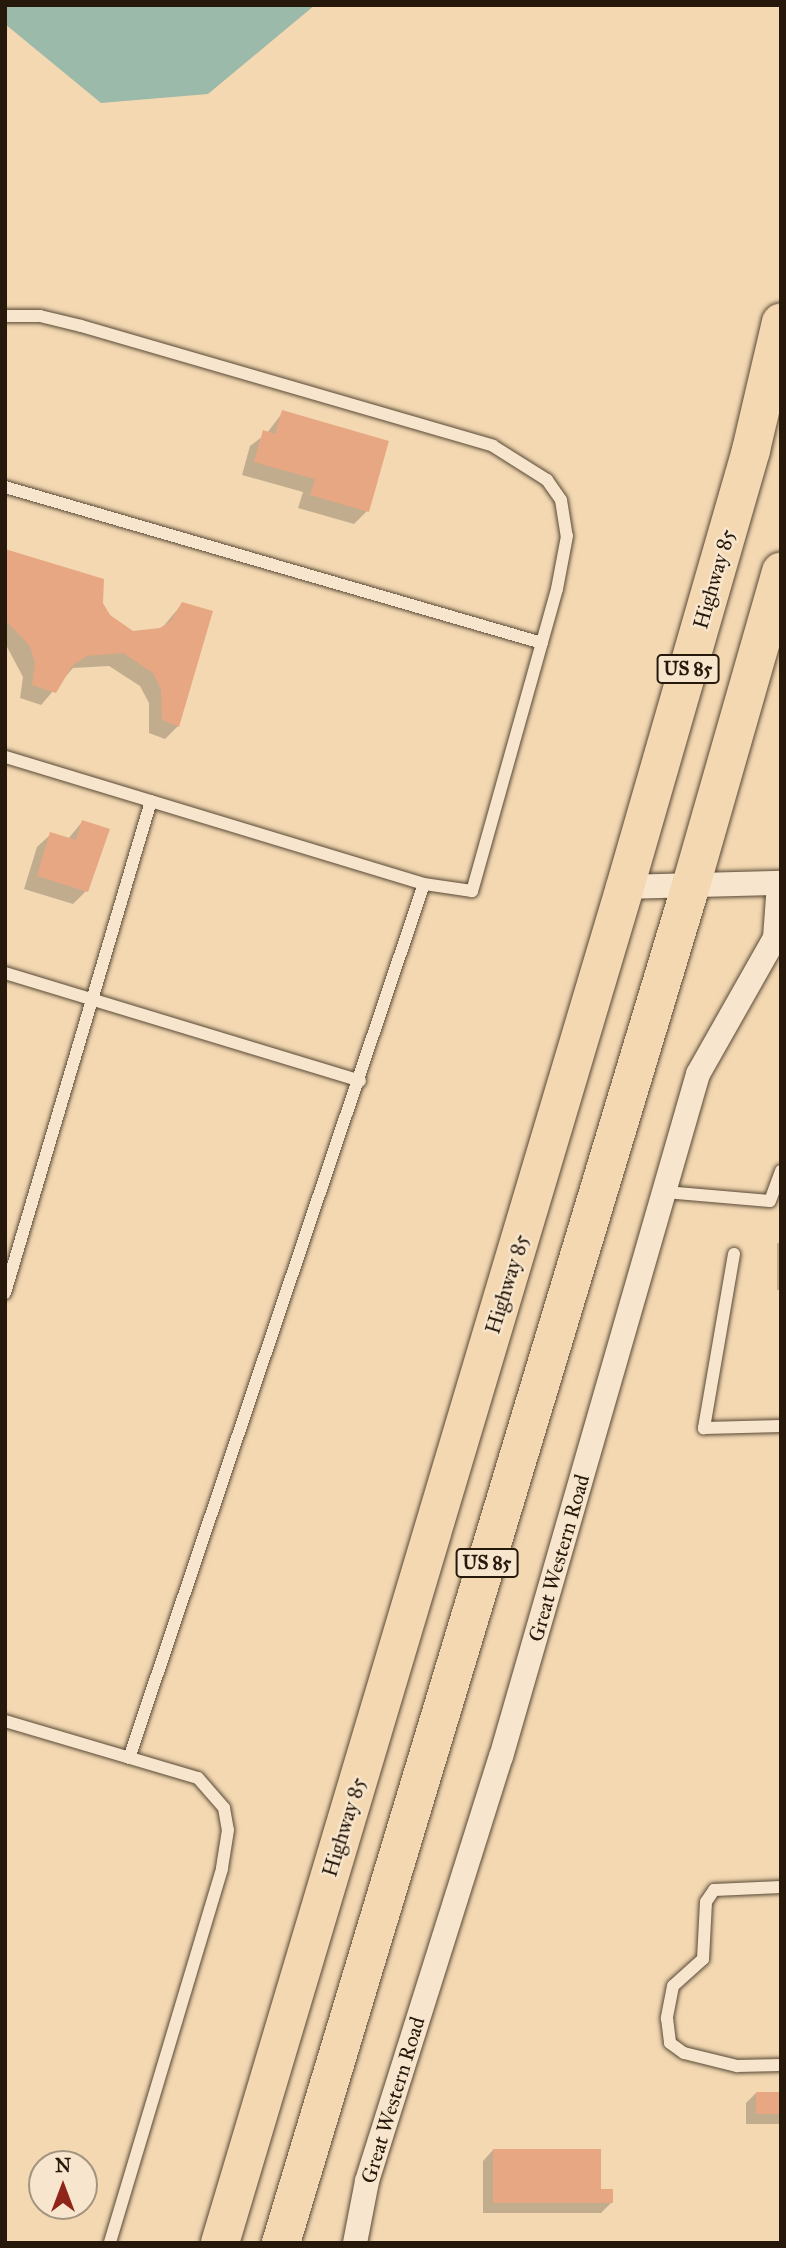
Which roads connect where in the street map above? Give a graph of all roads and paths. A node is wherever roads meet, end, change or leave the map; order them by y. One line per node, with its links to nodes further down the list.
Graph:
1 (5, 316): 5 (lane)
2 (781, 322): 11 (highway, Highway 85 / US 85)
3 (5, 487): 5 (lane)
4 (781, 572): 8 (highway, US 85)
5 (542, 643): 10 (lane)
6 (5, 757): 7 (lane)
7 (150, 801): 10 (lane); 13 (lane)
8 (692, 882): 9 (street); 11 (street); 26 (highway, US 85)
9 (780, 883): 16 (street, Great Western Road)
10 (424, 884): 14 (lane)
11 (625, 887): 25 (highway, Highway 85 / US 85)
12 (5, 973): 13 (lane)
13 (92, 999): 14 (lane); 18 (lane)
14 (360, 1081): 21 (lane)
15 (781, 1171): 16 (lane)
16 (665, 1192): 27 (street, Great Western Road)
17 (734, 1254): 19 (lane)
18 (5, 1293)
19 (781, 1426)
20 (5, 1721): 21 (lane)
21 (130, 1758): 24 (lane)
22 (781, 1886): 23 (lane)
23 (781, 2066)
24 (110, 2243)
25 (220, 2243)
26 (281, 2243)
27 (355, 2243)

